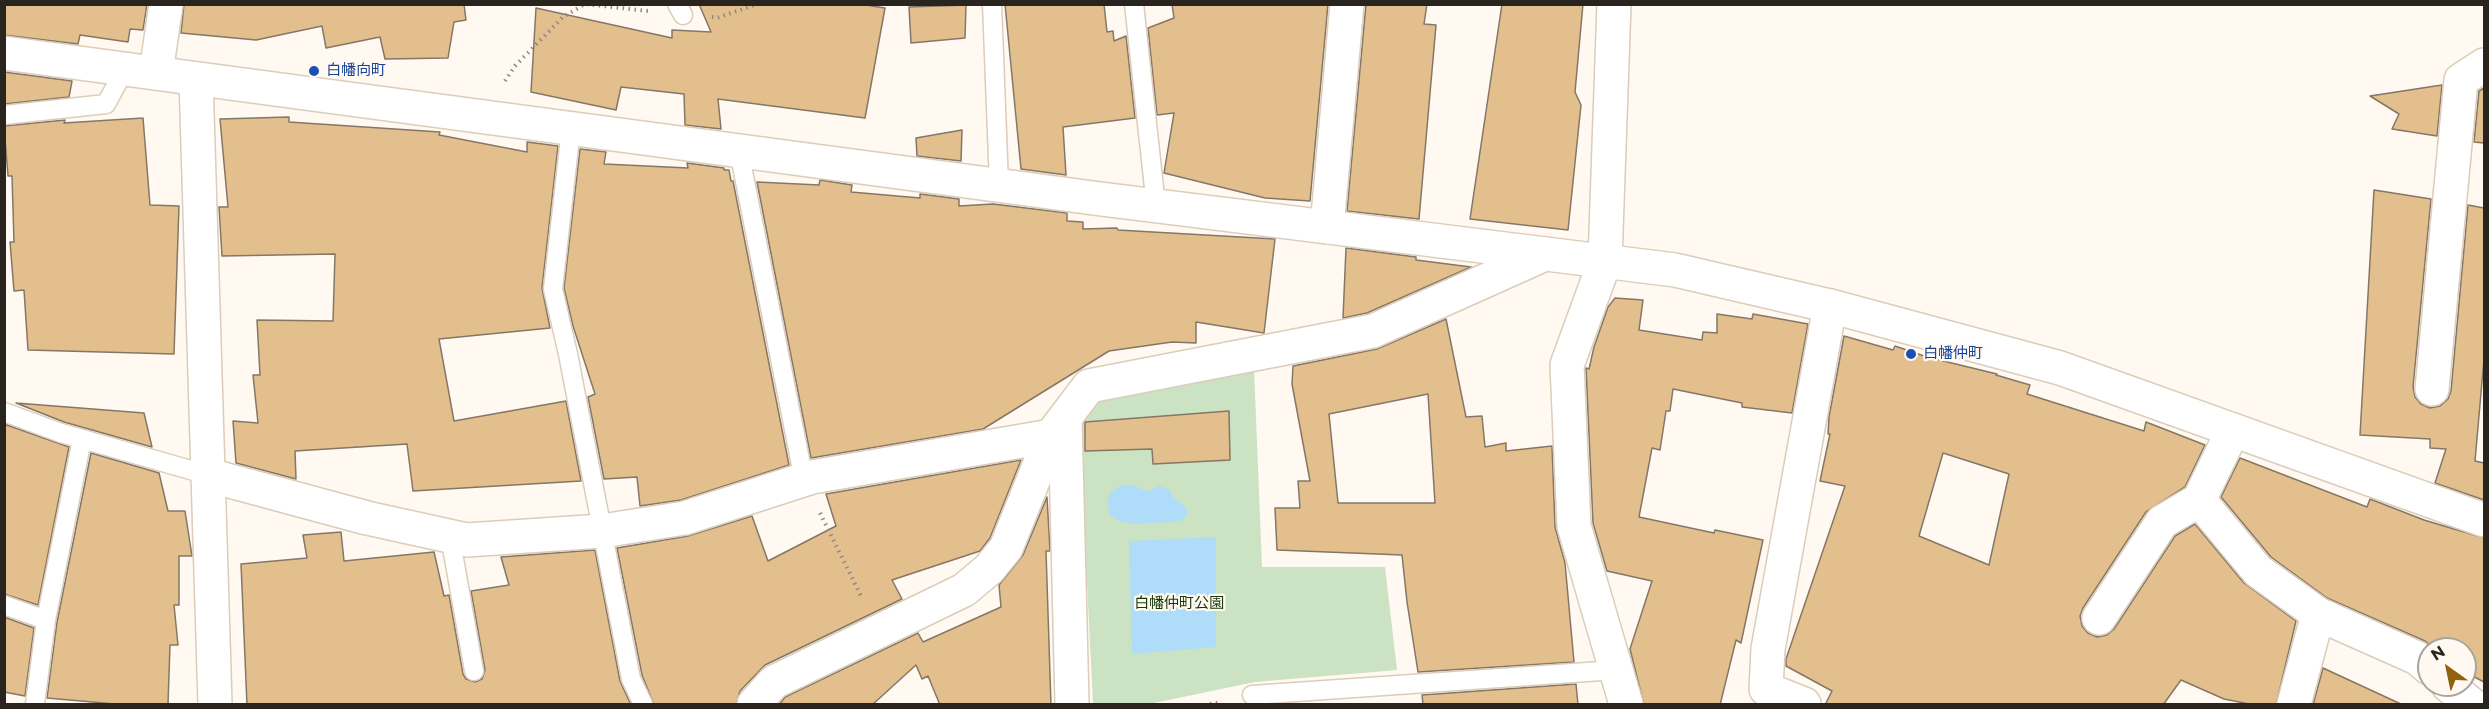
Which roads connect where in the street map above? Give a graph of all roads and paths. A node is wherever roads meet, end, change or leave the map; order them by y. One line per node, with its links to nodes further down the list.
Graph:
1 (166, 4): 9 (street)
2 (585, 4): 12 (path)
3 (992, 4): 15 (lane)
4 (1134, 4): 16 (lane)
5 (1347, 4): 17 (street)
6 (1614, 4): 19 (street)
7 (4, 53): 9 (street)
8 (2484, 65): 21 (street)
9 (141, 71): 10 (street); 11 (lane)
10 (196, 79): 12 (street); 26 (street)
11 (4, 115)
12 (480, 117): 13 (street)
13 (571, 129): 14 (street); 30 (lane)
14 (739, 151): 15 (street); 27 (lane)
15 (999, 185): 16 (street)
16 (1156, 206): 17 (street)
17 (1327, 227): 18 (street)
18 (1545, 254): 19 (street); 23 (street)
19 (1605, 261): 20 (street); 38 (street)
20 (1830, 306): 24 (street); 47 (street)
21 (2432, 389)
22 (4, 412): 25 (lane)
23 (1058, 427): 27 (street); 36 (street); 45 (street)
24 (2233, 430): 28 (street); 29 (street)
25 (82, 439): 26 (lane); 35 (lane)
26 (208, 475): 31 (street); 42 (street)
27 (804, 480): 30 (street); 36 (path)
28 (2199, 500): 33 (street); 34 (street)
29 (2484, 520)
30 (602, 531): 31 (street); 43 (lane)
31 (450, 536): 39 (lane)
32 (4, 605): 35 (lane)
33 (2318, 614): 37 (street); 48 (street)
34 (2099, 618)
35 (46, 620): 41 (lane)
36 (878, 630): 44 (street)
37 (2417, 658)
38 (1616, 670): 40 (lane); 46 (street)
39 (474, 671)
40 (1252, 695)
41 (35, 705)
42 (215, 705)
43 (643, 705)
44 (754, 705)
45 (1072, 705)
46 (1626, 705)
47 (1804, 705)
48 (2294, 705)

